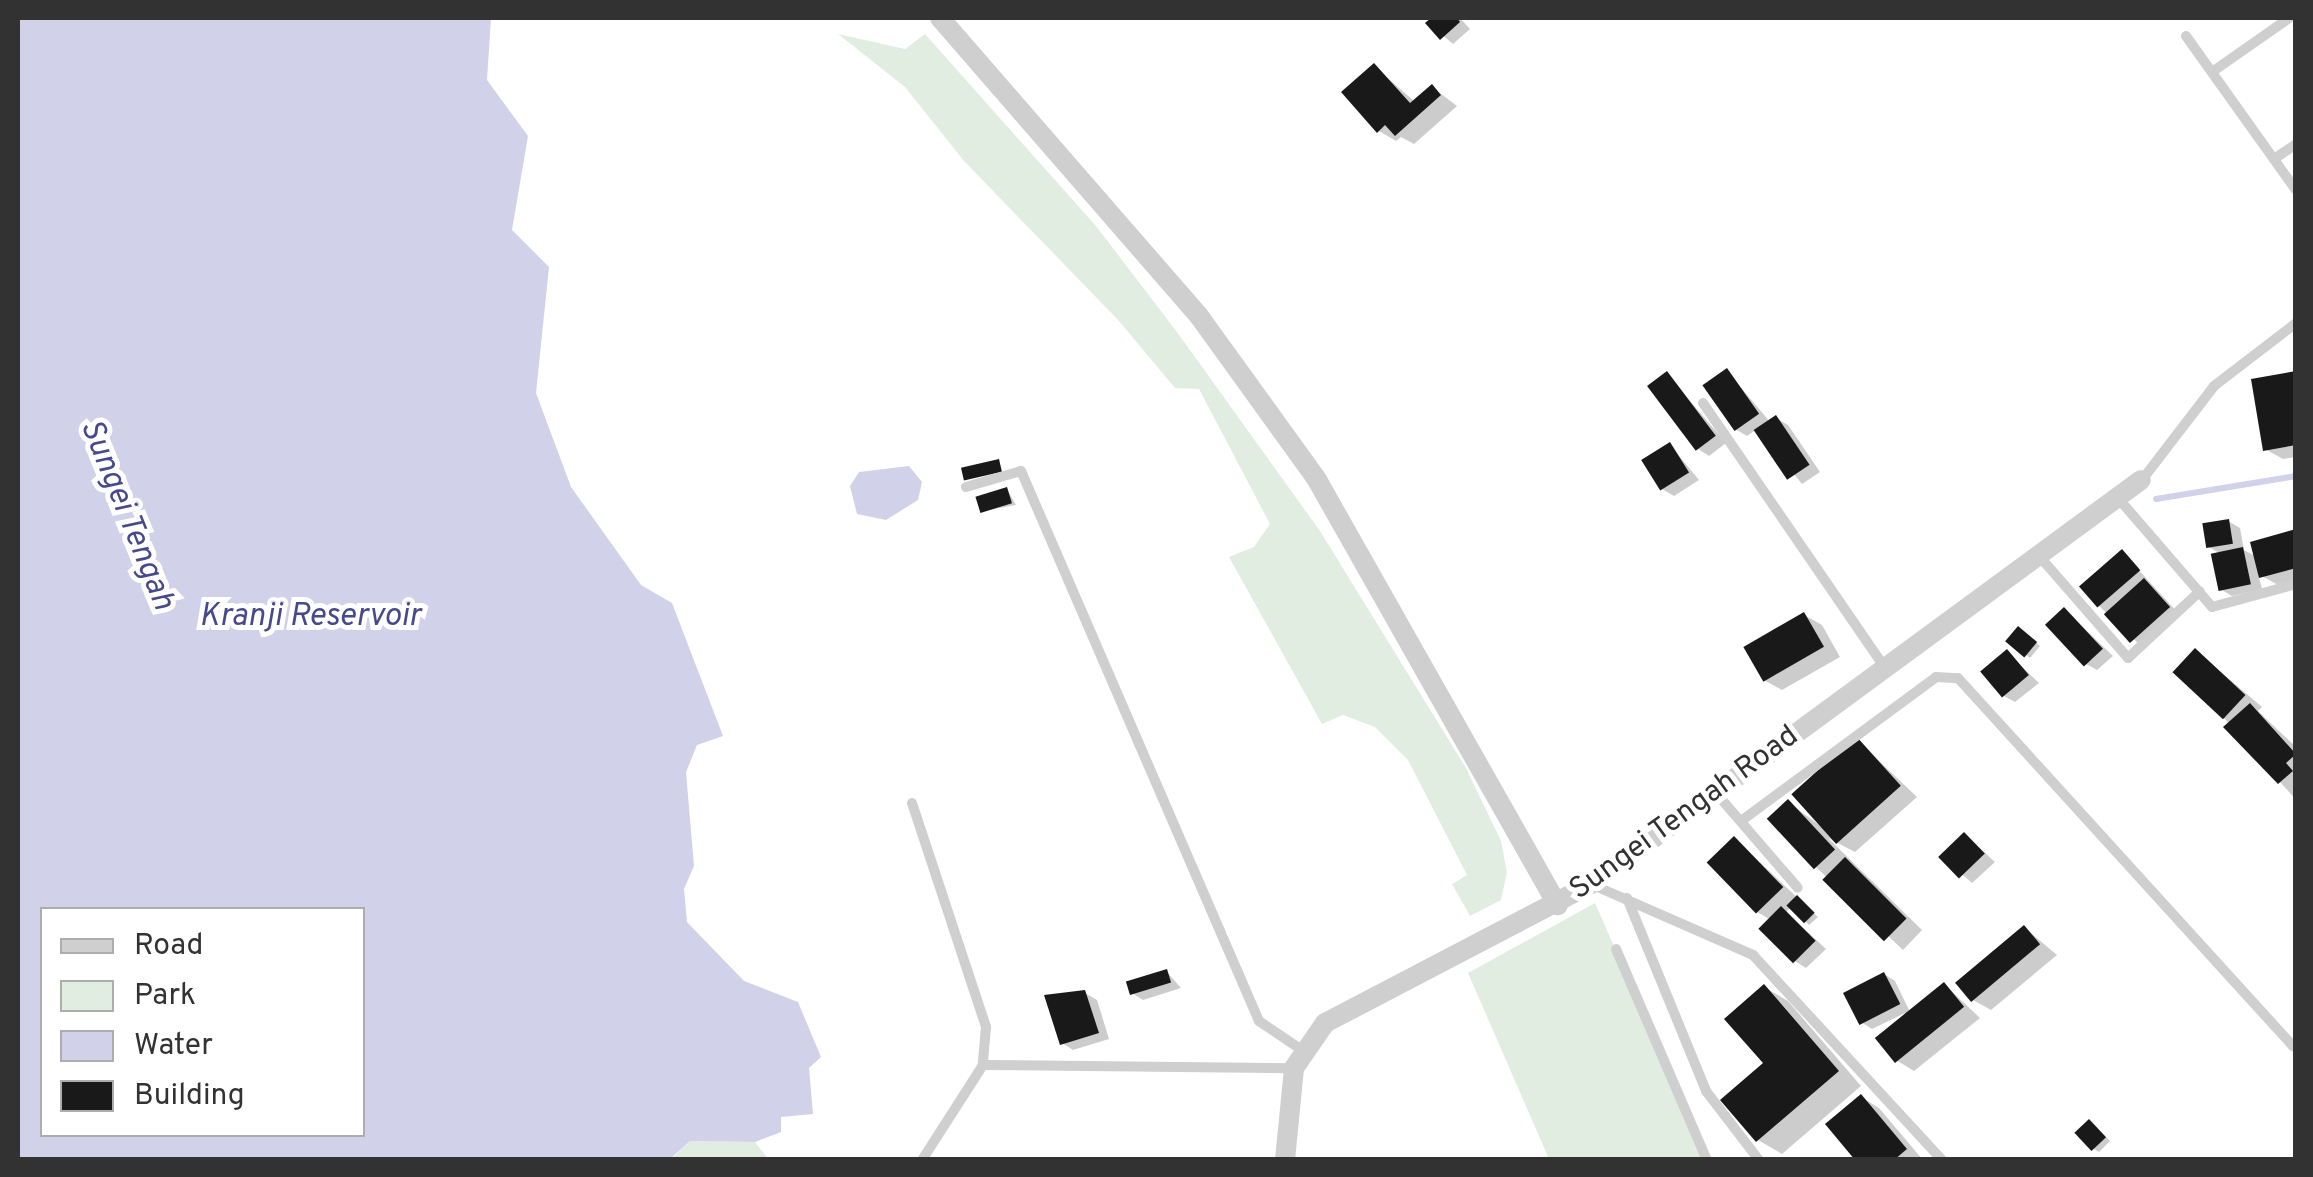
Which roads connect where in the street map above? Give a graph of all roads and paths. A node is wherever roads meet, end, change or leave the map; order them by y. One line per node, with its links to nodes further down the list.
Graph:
1 (940, 18): 23 (street)
2 (2289, 18): 4 (lane)
3 (2186, 36): 4 (lane)
4 (2212, 72): 6 (lane)
5 (2296, 144): 6 (lane)
6 (2274, 160): 7 (lane)
7 (2296, 190)
8 (2295, 326): 10 (lane)
9 (1703, 403): 16 (lane)
10 (2141, 480): 12 (street, Sungei Tengah Road)
11 (966, 487): 26 (lane)
12 (2118, 498): 13 (street, Sungei Tengah Road); 15 (lane)
13 (2040, 556): 15 (lane); 16 (street, Sungei Tengah Road)
14 (2296, 584): 15 (lane)
15 (2200, 592)
16 (1885, 669): 17 (street, Sungei Tengah Road)
17 (1716, 792): 19 (lane); 20 (street, Sungei Tengah Road)
18 (912, 804): 27 (lane)
19 (1741, 822): 21 (lane); 25 (lane)
20 (1591, 884): 22 (lane); 23 (street, Sungei Tengah Road)
21 (1798, 888)
22 (1627, 898): 31 (lane); 32 (lane)
23 (1558, 905): 26 (street, Sungei Tengah Road)
24 (1616, 949): 30 (lane)
25 (2293, 1046)
26 (1298, 1059): 27 (lane); 29 (street)
27 (983, 1065): 28 (lane)
28 (922, 1160)
29 (1285, 1160)
30 (1707, 1160)
31 (1759, 1160)
32 (1942, 1160)

